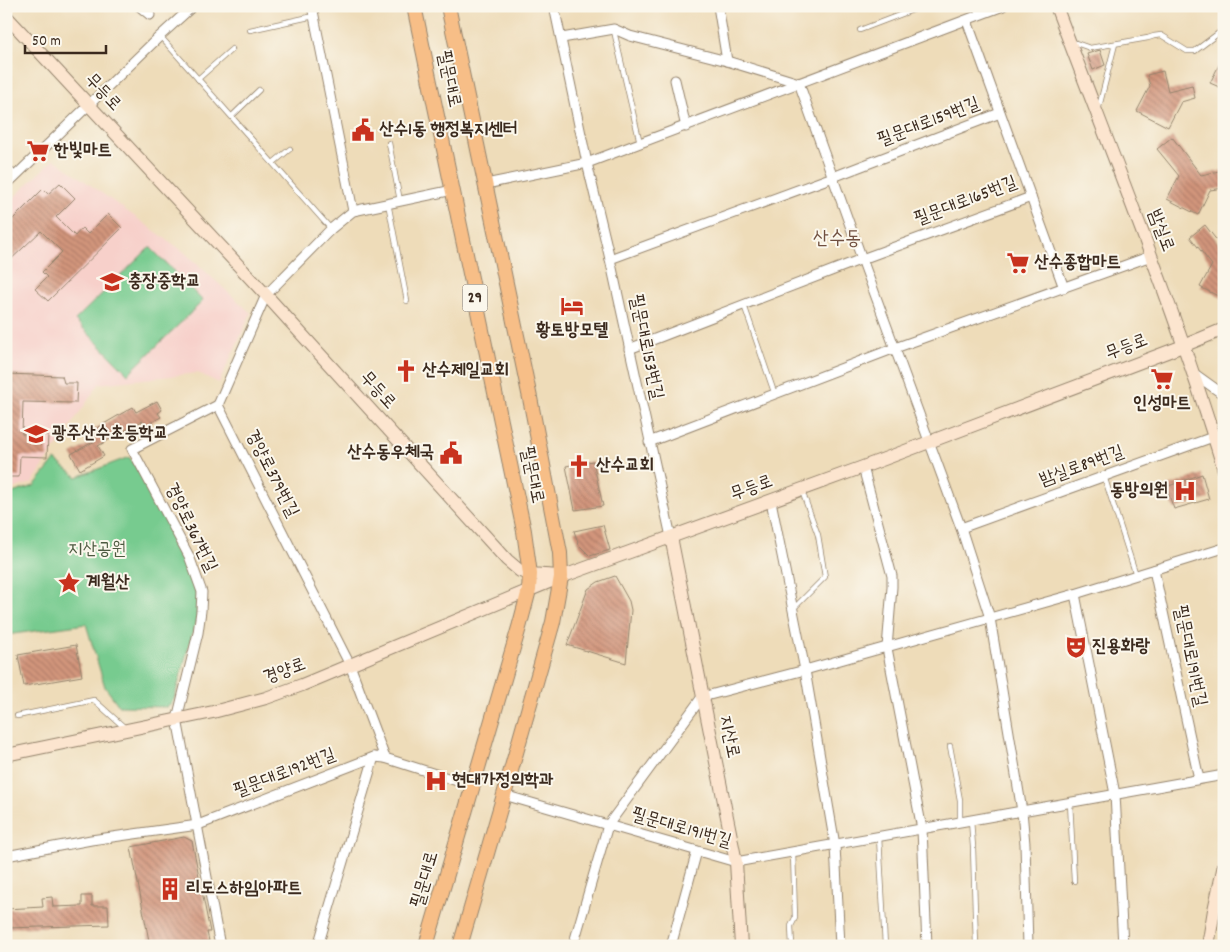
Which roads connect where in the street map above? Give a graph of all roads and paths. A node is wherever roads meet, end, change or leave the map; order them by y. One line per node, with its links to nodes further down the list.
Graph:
1 (139, 6): 14 (street)
2 (194, 6): 22 (street)
3 (414, 6): 47 (main road, 필문대로 / 29)
4 (448, 6): 45 (main road, 필문대로 / 29)
5 (554, 6): 23 (street, 필문대로153번길)
6 (718, 6): 27 (street)
7 (744, 6): 8 (lane)
8 (760, 6)
9 (923, 6): 21 (lane)
10 (973, 6): 15 (lane)
11 (1003, 6): 15 (street)
12 (1056, 6): 24 (street, 밤실로)
13 (313, 11): 20 (lane); 51 (street)
14 (150, 15)
15 (981, 15): 17 (street)
16 (6, 16): 32 (street, 무등로)
17 (967, 20): 30 (street); 33 (street, 필문대로159번길)
18 (614, 29): 23 (street); 27 (street); 38 (lane)
19 (1224, 29): 25 (lane)
20 (250, 30)
21 (860, 30)
22 (160, 36): 28 (lane); 32 (street)
23 (562, 38): 41 (street, 필문대로153번길)
24 (1069, 41): 25 (lane); 34 (street, 밤실로)
25 (1115, 44): 34 (lane)
26 (232, 49): 28 (lane)
27 (727, 61): 30 (street)
28 (198, 79): 35 (lane)
29 (675, 80): 36 (street)
30 (799, 83): 36 (street); 44 (street)
31 (259, 90): 35 (lane)
32 (89, 104): 43 (street); 57 (street, 무등로)
33 (1000, 113): 44 (street, 필문대로159번길); 48 (street, 필문대로165번길)
34 (1097, 113): 53 (street, 밤실로)
35 (232, 116): 40 (lane)
36 (686, 126): 38 (street)
37 (389, 143): 49 (lane)
38 (640, 144): 41 (street)
39 (290, 149): 40 (lane)
40 (273, 163): 52 (lane)
41 (587, 163): 45 (street); 54 (street, 필문대로153번길)
42 (6, 168): 43 (street)
43 (14, 177): 46 (street)
44 (833, 178): 54 (street, 필문대로159번길); 55 (street)
45 (486, 184): 82 (main road, 필문대로 / 29)
46 (6, 185)
47 (453, 190): 49 (street); 80 (main road, 필문대로 / 29)
48 (1031, 197): 55 (street, 필문대로165번길); 56 (street)
49 (400, 201): 50 (street)
50 (388, 203): 51 (street); 58 (lane)
51 (353, 211): 52 (street)
52 (331, 229): 57 (street)
53 (1151, 256): 56 (street); 61 (street, 밤실로)
54 (610, 259): 63 (street, 필문대로153번길)
55 (862, 259): 59 (street, 필문대로165번길); 62 (street)
56 (1064, 288): 62 (street)
57 (266, 295): 67 (street); 80 (street, 무등로)
58 (407, 301)
59 (744, 304): 63 (street, 필문대로165번길); 65 (lane)
60 (1224, 329): 61 (street, 무등로)
61 (1182, 346): 64 (street, 밤실로); 69 (street, 무등로)
62 (895, 348): 65 (street); 69 (street)
63 (630, 349): 70 (street, 필문대로153번길)
64 (1192, 372): 66 (street); 68 (street, 밤실로)
65 (775, 395): 70 (street)
66 (1224, 395)
67 (218, 404): 88 (street, 경양로379번길); 92 (street, 경양로367번길)
68 (1219, 435): 72 (street, 밤실로); 73 (street, 밤실로89번길)
69 (930, 441): 71 (street, 무등로); 76 (street)
70 (649, 442): 77 (street, 필문대로153번길)
71 (863, 467): 74 (street, 무등로); 87 (street)
72 (1224, 470)
73 (1104, 476): 76 (street, 밤실로89번길); 81 (lane)
74 (802, 489): 75 (street, 무등로); 85 (lane, 무등로)
75 (771, 501): 77 (street, 무등로); 85 (street)
76 (961, 528): 86 (street)
77 (671, 537): 82 (street, 무등로); 90 (street, 지산로)
78 (1224, 548): 79 (street)
79 (1154, 570): 81 (street); 99 (street, 필문대로191번길)
80 (530, 574): 82 (street, 무등로); 83 (main road, 필문대로 / 29)
81 (1136, 575): 84 (street)
82 (561, 576): 83 (street, 경양로); 102 (main road, 필문대로 / 29)
83 (529, 590): 88 (street, 경양로); 100 (main road, 필문대로 / 29)
84 (1074, 594): 86 (street); 101 (street)
85 (793, 608): 89 (street)
86 (990, 618): 87 (street); 104 (street)
87 (887, 648): 89 (street); 109 (street)
88 (350, 665): 92 (street, 경양로); 97 (street)
89 (805, 670): 90 (street); 111 (street)
90 (702, 697): 108 (street, 필문대로191번길); 115 (street, 지산로)
91 (17, 716): 93 (lane)
92 (177, 719): 93 (street, 경양로); 107 (street)
93 (126, 729): 95 (street, 경양로)
94 (950, 746): 106 (lane)
95 (6, 755)
96 (374, 757): 97 (street, 필문대로192번길); 107 (street, 필문대로192번길); 119 (street)
97 (385, 758): 100 (street, 필문대로192번길)
98 (1224, 775): 99 (street, 필문대로191번길)
99 (1200, 779): 101 (street, 필문대로191번길)
100 (473, 786): 120 (main road, 필문대로 / 29)
101 (1115, 794): 103 (street, 필문대로191번길); 131 (street)
102 (504, 796): 108 (street, 필문대로191번길); 121 (main road, 필문대로 / 29)
103 (1070, 802): 104 (street, 필문대로191번길); 117 (lane)
104 (1022, 811): 105 (street, 필문대로191번길); 130 (street)
105 (971, 820): 106 (street, 필문대로191번길); 129 (lane)
106 (960, 822): 109 (street, 필문대로191번길)
107 (198, 825): 114 (street, 필문대로192번길); 118 (street)
108 (608, 825): 112 (street, 필문대로191번길); 122 (street)
109 (922, 829): 110 (street, 필문대로191번길); 128 (street)
110 (879, 837): 111 (street, 필문대로191번길); 127 (lane)
111 (835, 844): 113 (street, 필문대로191번길); 126 (street)
112 (697, 851): 115 (street, 필문대로191번길); 123 (street)
113 (793, 852): 115 (street, 필문대로191번길); 125 (lane)
114 (6, 856)
115 (736, 862): 124 (street, 지산로)
116 (1224, 864): 132 (street)
117 (1074, 881)
118 (220, 946)
119 (318, 946)
120 (426, 946)
121 (460, 946)
122 (573, 946)
123 (671, 946)
124 (741, 946)
125 (792, 946)
126 (840, 946)
127 (884, 946)
128 (927, 946)
129 (976, 946)
130 (1028, 946)
131 (1123, 946)
132 (1208, 946)

